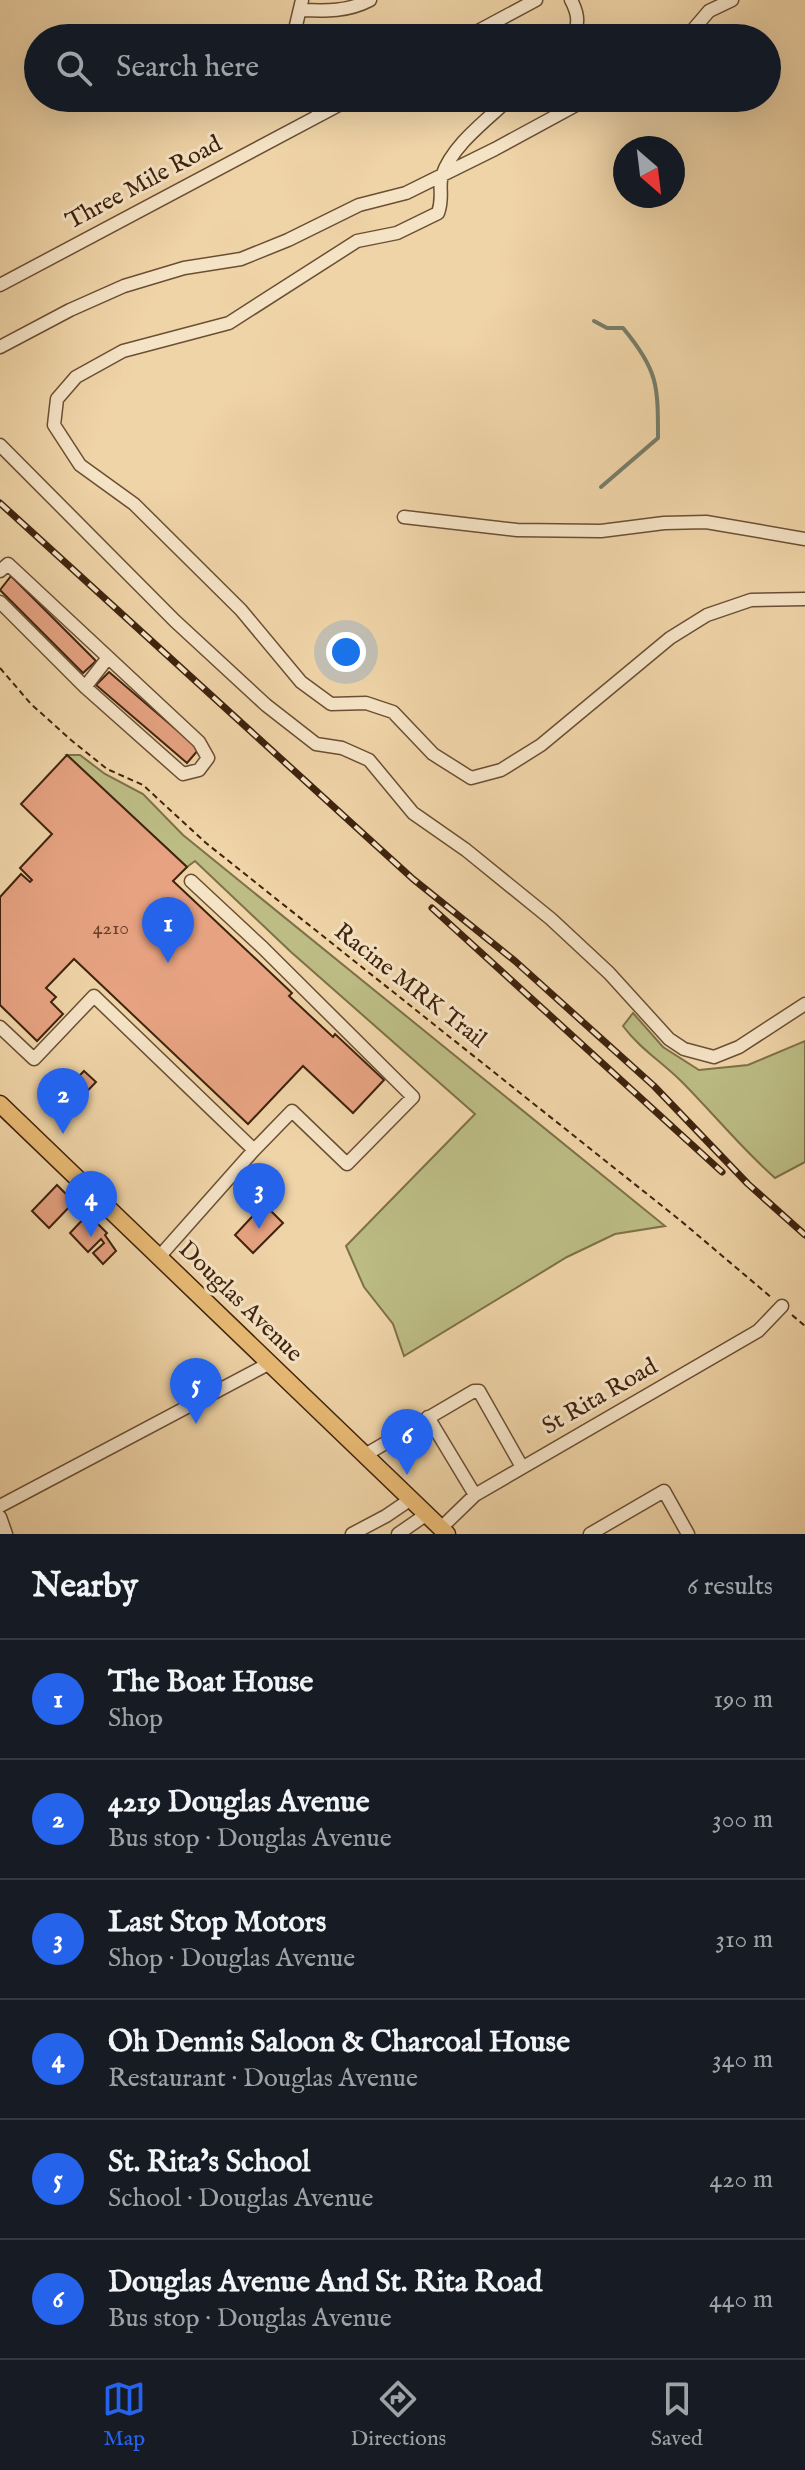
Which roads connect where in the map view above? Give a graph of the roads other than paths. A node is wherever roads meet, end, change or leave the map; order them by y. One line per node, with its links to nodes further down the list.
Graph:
1 (370, 0): 5 (street)
2 (536, 0): 6 (street)
3 (571, 0): 7 (street)
4 (732, 0): 8 (street)
5 (301, 5)
6 (491, 24)
7 (577, 24)
8 (698, 24)
9 (298, 112): 13 (street, Three Mile Road)
10 (495, 112): 12 (street)
11 (563, 112): 12 (street)
12 (440, 177): 14 (street); 19 (street)
13 (0, 285)
14 (0, 347)
15 (0, 445): 24 (street)
16 (404, 517): 17 (street)
17 (805, 539)
18 (3, 563): 21 (street)
19 (805, 599)
20 (0, 602): 22 (street)
21 (107, 659): 22 (street); 22 (street)
22 (85, 687)
23 (191, 881): 27 (street)
24 (805, 1004)
25 (0, 1027): 27 (street)
26 (0, 1104): 28 (main road, Douglas Avenue)
27 (254, 1150): 28 (street)
28 (159, 1257): 30 (main road, Douglas Avenue)
29 (782, 1306): 33 (street, St Rita Road)
30 (270, 1363): 32 (main road, Douglas Avenue); 36 (street)
31 (428, 1417): 32 (street); 33 (street); 34 (street)
32 (365, 1455): 35 (main road, Douglas Avenue)
33 (522, 1467): 34 (street, St Rita Road)
34 (475, 1495): 39 (street, St Rita Road)
35 (411, 1499): 37 (main road, Douglas Avenue); 41 (street)
36 (0, 1506)
37 (427, 1514): 39 (main road, Douglas Avenue); 42 (street)
38 (0, 1517): 40 (street)
39 (444, 1531)
40 (6, 1534)
41 (352, 1534)
42 (398, 1534)
43 (590, 1534): 44 (street)
44 (688, 1534)

